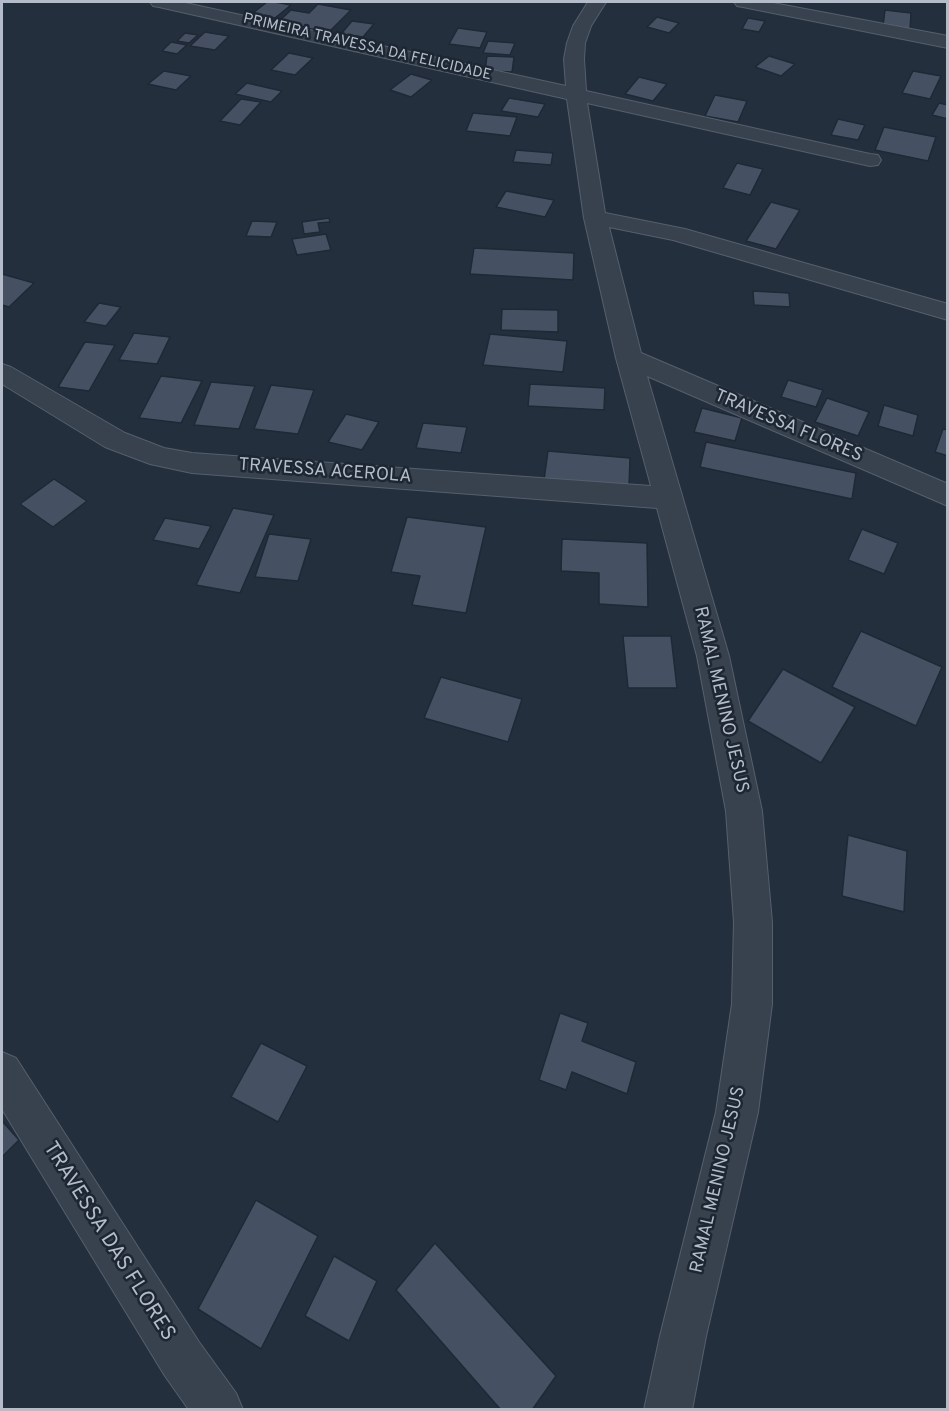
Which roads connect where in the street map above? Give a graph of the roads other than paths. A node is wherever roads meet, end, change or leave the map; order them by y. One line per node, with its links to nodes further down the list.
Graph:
1 (159, 2): 5 (street, PRIMEIRA TRAVESSA DA FELICIDADE)
2 (597, 2): 5 (street, RAMAL MENINO JESUS)
3 (743, 2): 4 (street)
4 (948, 42)
5 (576, 95): 6 (street, PRIMEIRA TRAVESSA DA FELICIDADE); 7 (street, RAMAL MENINO JESUS)
6 (870, 160)
7 (595, 218): 8 (street); 9 (street, RAMAL MENINO JESUS)
8 (948, 312)
9 (628, 358): 11 (street, TRAVESSA FLORES); 12 (street, RAMAL MENINO JESUS)
10 (2, 373): 12 (street, TRAVESSA ACEROLA)
11 (948, 496)
12 (670, 498): 15 (street, RAMAL MENINO JESUS)
13 (2, 1072): 14 (street, TRAVESSA DAS FLORES)
14 (219, 1410)
15 (668, 1410)

